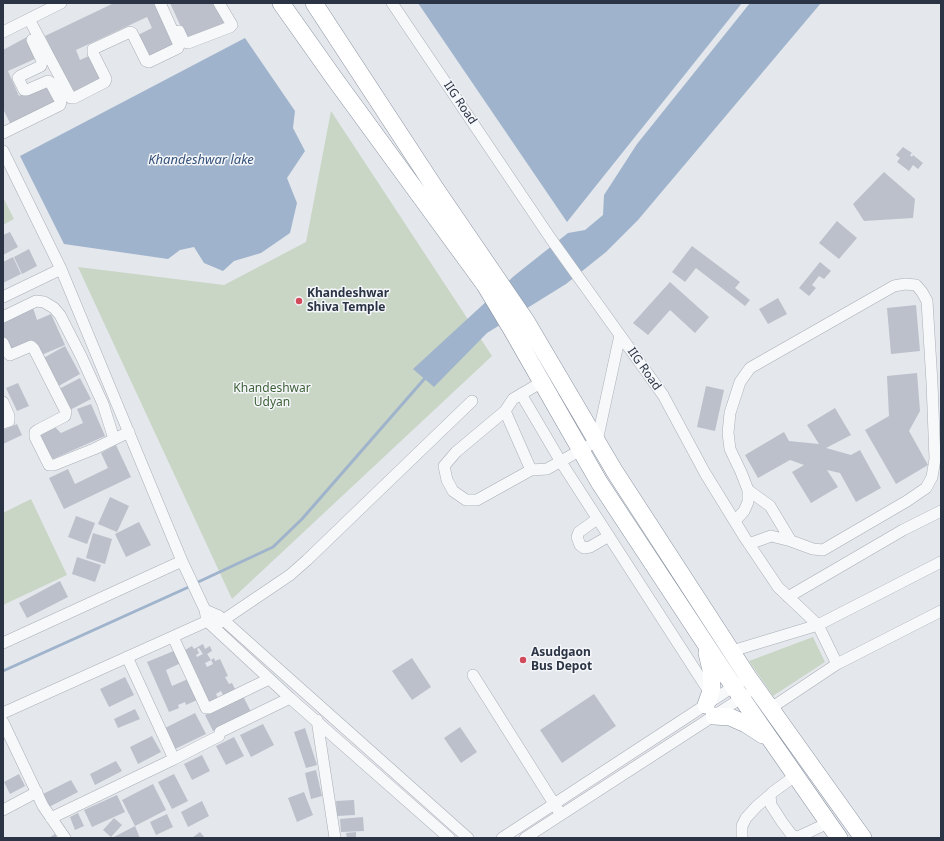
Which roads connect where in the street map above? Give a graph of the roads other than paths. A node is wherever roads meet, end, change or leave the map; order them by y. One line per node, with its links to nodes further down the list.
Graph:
1 (61, 3): 8 (street)
2 (160, 3): 8 (street)
3 (167, 3): 4 (street)
4 (220, 3)
5 (281, 3): 13 (highway)
6 (314, 3): 13 (highway)
7 (392, 3): 16 (street, IIG Road)
8 (26, 20): 9 (street); 10 (street)
9 (4, 28)
10 (3, 133)
11 (3, 151): 12 (street)
12 (61, 269): 14 (street); 24 (street)
13 (491, 281): 18 (highway); 26 (highway)
14 (3, 297)
15 (3, 316): 25 (street)
16 (620, 335): 26 (street); 33 (street, IIG Road)
17 (3, 344): 25 (street)
18 (542, 382): 19 (street); 27 (highway)
19 (521, 394): 22 (street); 28 (street)
20 (472, 401): 42 (street)
21 (3, 402): 23 (street)
22 (505, 412): 29 (street); 29 (street)
23 (3, 423)
24 (129, 432): 25 (street); 37 (street)
25 (114, 439)
26 (597, 441): 27 (street); 48 (highway)
27 (581, 450): 28 (street); 46 (highway)
28 (560, 462): 29 (street); 32 (street)
29 (531, 470)
30 (748, 490): 33 (street); 35 (street); 35 (street)
31 (941, 511): 39 (street)
32 (597, 519): 34 (street); 34 (street)
33 (735, 521): 36 (street, IIG Road)
34 (609, 536): 57 (street)
35 (791, 541): 36 (street)
36 (749, 544): 39 (street, IIG Road)
37 (182, 561): 40 (street); 47 (street)
38 (941, 562): 44 (street)
39 (788, 597): 44 (street, IIG Road)
40 (203, 606): 42 (street); 43 (street)
41 (941, 611): 50 (street)
42 (221, 618): 43 (street); 56 (street)
43 (210, 624): 45 (street); 52 (street)
44 (818, 625): 48 (street); 50 (street)
45 (173, 637): 49 (street); 52 (street)
46 (704, 642): 54 (highway); 57 (highway)
47 (3, 643)
48 (732, 651): 53 (highway)
49 (127, 658): 59 (street); 63 (street)
50 (837, 664): 58 (street)
51 (472, 676): 67 (street)
52 (269, 680): 55 (street)
53 (752, 682): 54 (street); 58 (highway)
54 (738, 693): 57 (street); 62 (highway)
55 (290, 698): 61 (street); 63 (street)
56 (315, 701): 61 (street); 76 (street)
57 (710, 705): 62 (highway); 67 (street); 69 (street)
58 (771, 708): 81 (highway)
59 (3, 714)
60 (3, 722): 65 (street)
61 (318, 723): 74 (street); 75 (street)
62 (771, 741): 64 (highway)
63 (174, 759): 70 (street)
64 (795, 776): 66 (street); 71 (highway)
65 (37, 792): 68 (street); 70 (street)
66 (770, 795): 72 (street); 79 (street)
67 (554, 804): 69 (street); 77 (street)
68 (3, 810)
69 (561, 815): 78 (street)
70 (51, 818): 73 (street)
71 (828, 823): 72 (street); 80 (highway)
72 (797, 837)
73 (65, 838)
74 (335, 838)
75 (449, 838)
76 (468, 838)
77 (502, 838)
78 (525, 838)
79 (742, 838)
80 (839, 838)
81 (863, 838)

